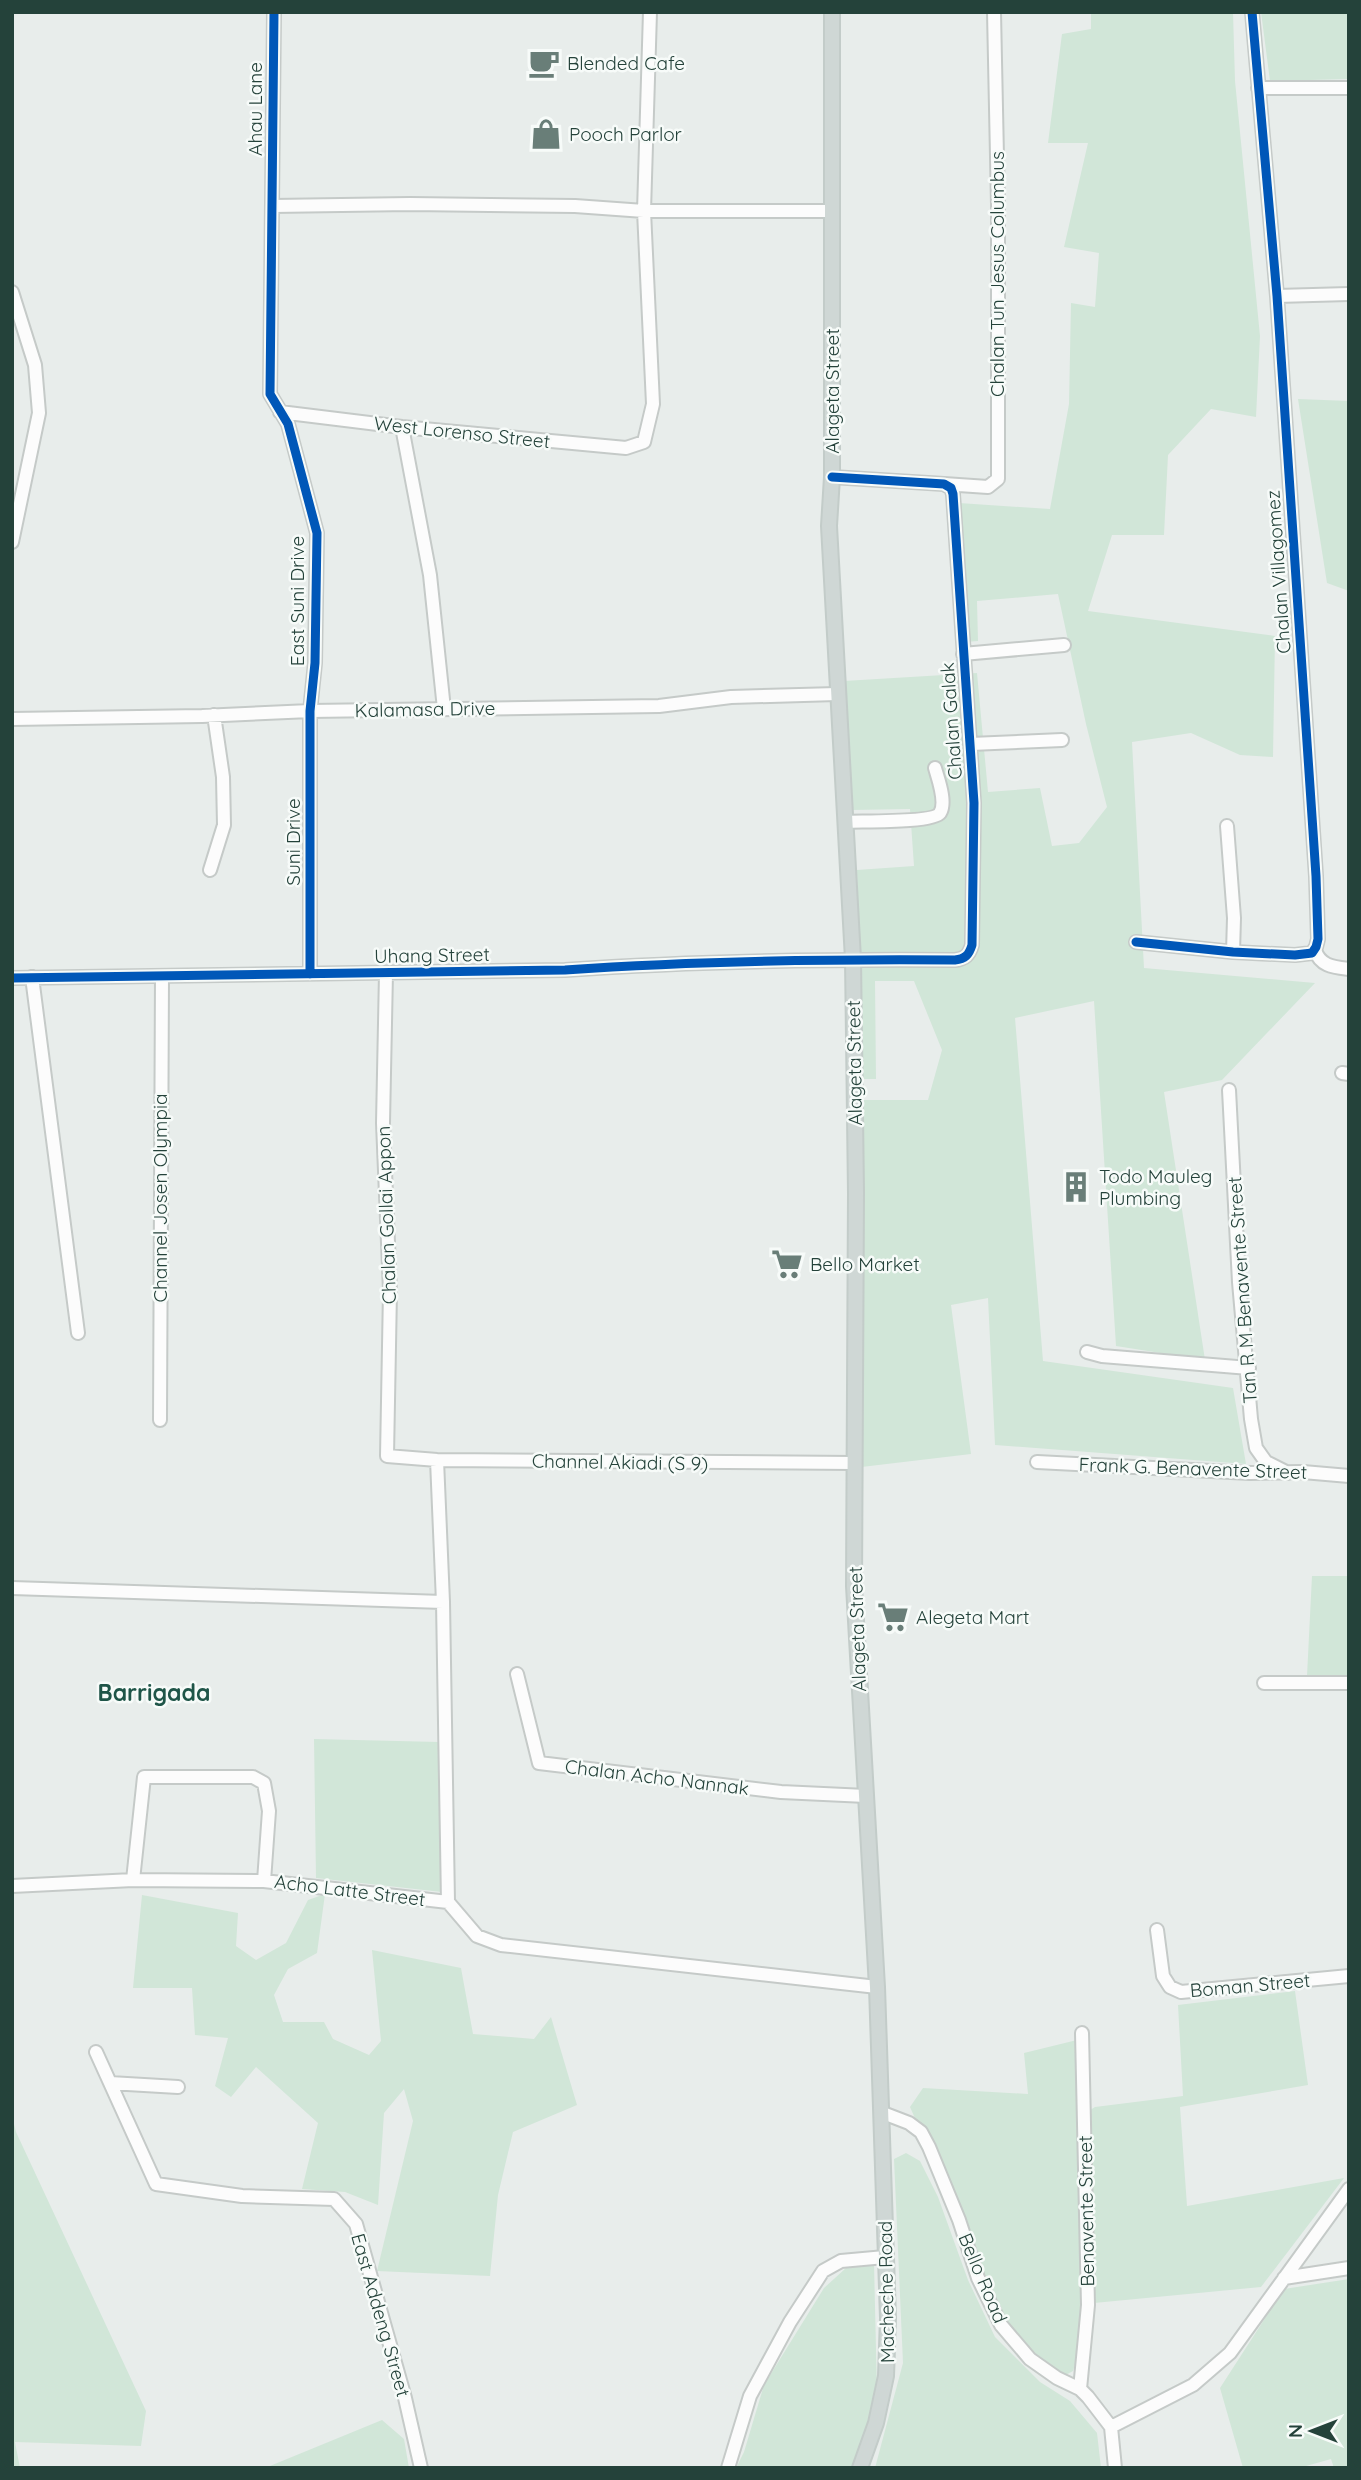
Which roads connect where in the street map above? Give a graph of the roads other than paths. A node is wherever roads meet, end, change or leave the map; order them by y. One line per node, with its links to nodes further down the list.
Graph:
1 (274, 12): 8 (street, Ahau Lane)
2 (650, 12): 9 (street)
3 (832, 12): 10 (main road, Alageta Street)
4 (994, 12): 17 (street, Chalan Tun Jesus Columbus)
5 (1252, 12): 6 (street, Chalan Villagomez)
6 (1258, 88): 7 (street); 13 (street, Chalan Villagomez)
7 (1349, 88)
8 (273, 206): 9 (street); 14 (street, East Suni Drive)
9 (644, 211): 10 (street); 15 (street, West Lorenso Street)
10 (832, 211): 16 (main road, Alageta Street)
11 (12, 292): 18 (street)
12 (1349, 294): 13 (street)
13 (1277, 296): 33 (street, Chalan Villagomez)
14 (280, 412): 15 (street, West Lorenso Street); 23 (street, East Suni Drive)
15 (402, 427): 22 (street)
16 (832, 477): 17 (street); 21 (main road, Alageta Street)
17 (944, 485): 20 (street, Chalan Galak)
18 (12, 542)
19 (1064, 645): 20 (street)
20 (963, 654): 27 (street, Chalan Galak)
21 (837, 694): 22 (street, Kalamasa Drive); 29 (main road, Alageta Street)
22 (444, 709): 23 (street, Kalamasa Drive)
23 (310, 711): 24 (street, Kalamasa Drive); 38 (street, Suni Drive)
24 (214, 715): 25 (street, Kalamasa Drive); 31 (street)
25 (12, 719)
26 (1062, 740): 27 (street)
27 (971, 744): 35 (street, Chalan Galak)
28 (935, 768): 29 (street)
29 (845, 822): 35 (main road, Alageta Street)
30 (1227, 826): 34 (street)
31 (209, 870)
32 (1136, 942): 34 (street)
33 (1315, 950): 34 (street); 36 (street)
34 (1233, 952)
35 (853, 959): 37 (street, Uhang Street); 50 (main road, Alageta Street)
36 (1349, 968)
37 (386, 973): 38 (street, Uhang Street); 47 (street, Chalan Gollai Appon)
38 (310, 974): 39 (street, Uhang Street)
39 (162, 975): 40 (street, Uhang Street); 46 (street, Channel Josen Olympia)
40 (33, 977): 41 (street, Uhang Street); 43 (street)
41 (12, 978)
42 (1229, 1090): 45 (street, Tan R M Benavente Street)
43 (78, 1333)
44 (1087, 1352): 45 (street)
45 (1248, 1368): 51 (street, Tan R M Benavente Street)
46 (160, 1420)
47 (387, 1457): 48 (street, Channel Akiadi (S 9))
48 (437, 1460): 50 (street, Channel Akiadi (S 9)); 54 (street)
49 (1037, 1462): 51 (street, Frank G. Benavente Street)
50 (853, 1463): 58 (main road, Alageta Street)
51 (1288, 1473): 52 (street, Frank G. Benavente Street)
52 (1349, 1476)
53 (12, 1588): 54 (street)
54 (443, 1602): 62 (street)
55 (517, 1674): 58 (street, Chalan Acho Nannak)
56 (1264, 1683): 57 (street)
57 (1349, 1683)
58 (866, 1796): 65 (main road, Alageta Street)
59 (133, 1880): 60 (street, Acho Latte Street); 60 (street); 61 (street, Acho Latte Street)
60 (264, 1881): 62 (street, Acho Latte Street)
61 (12, 1886)
62 (448, 1902): 65 (street, Acho Latte Street)
63 (1157, 1930): 64 (street, Boman Street)
64 (1349, 1976)
65 (877, 1987): 70 (main road, Alageta Street)
66 (1082, 2033): 75 (street, Benavente Street)
67 (96, 2052): 68 (street, East Addeng Street)
68 (110, 2083): 69 (street); 77 (street, East Addeng Street)
69 (178, 2087)
70 (883, 2113): 72 (main road, Macheche Road); 75 (street, Bello Road)
71 (1349, 2189): 74 (street)
72 (885, 2257): 78 (street); 79 (main road, Macheche Road)
73 (1349, 2268): 74 (street)
74 (1284, 2278): 76 (street)
75 (1080, 2389): 76 (street, Bello Road)
76 (1111, 2427): 80 (street)
77 (421, 2468)
78 (727, 2468)
79 (860, 2468)
80 (1115, 2468)

